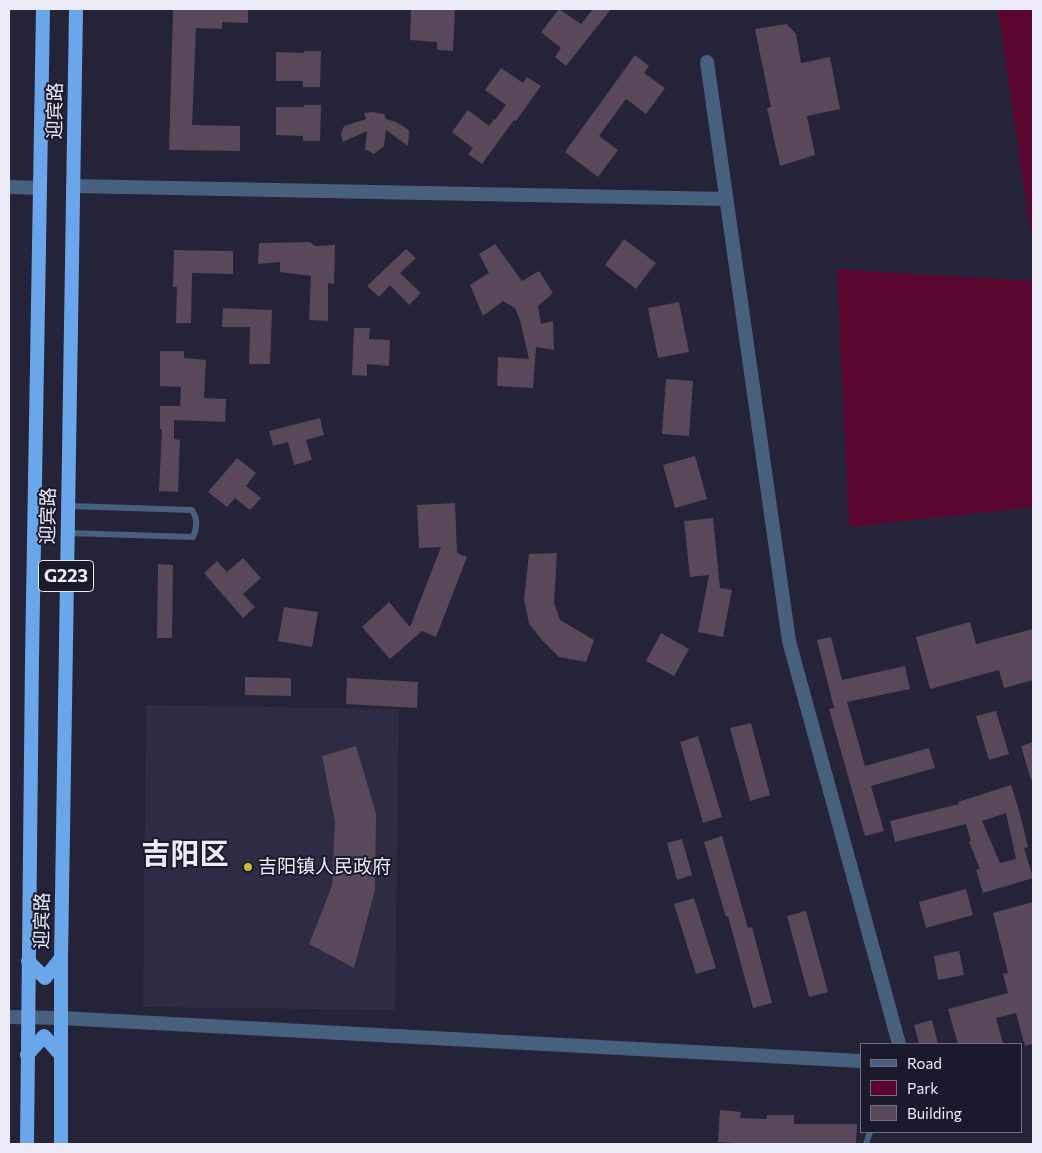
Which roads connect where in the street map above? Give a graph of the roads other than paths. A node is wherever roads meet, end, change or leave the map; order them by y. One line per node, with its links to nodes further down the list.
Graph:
1 (43, 9): 6 (highway, 迎宾路 / G223)
2 (76, 9): 4 (highway, 迎宾路 / G223)
3 (707, 62): 7 (street)
4 (73, 186): 7 (street); 8 (highway, 迎宾路 / G223)
5 (9, 187): 6 (street)
6 (40, 188): 11 (highway, 迎宾路 / G223)
7 (726, 199): 15 (street)
8 (67, 506): 9 (highway, 迎宾路 / G223); 9 (lane)
9 (67, 533): 10 (highway, 迎宾路 / G223)
10 (61, 958): 11 (highway); 14 (highway, 迎宾路 / G223)
11 (28, 961): 12 (highway, 迎宾路 / G223)
12 (28, 1016): 13 (street); 14 (street); 17 (highway, 迎宾路 / G223)
13 (9, 1017)
14 (61, 1018): 16 (highway, 迎宾路 / G223); 18 (street)
15 (898, 1043)
16 (60, 1054): 17 (highway); 20 (highway, 迎宾路 / G223)
17 (27, 1055): 19 (highway, 迎宾路 / G223)
18 (860, 1061)
19 (26, 1144)
20 (60, 1144)

